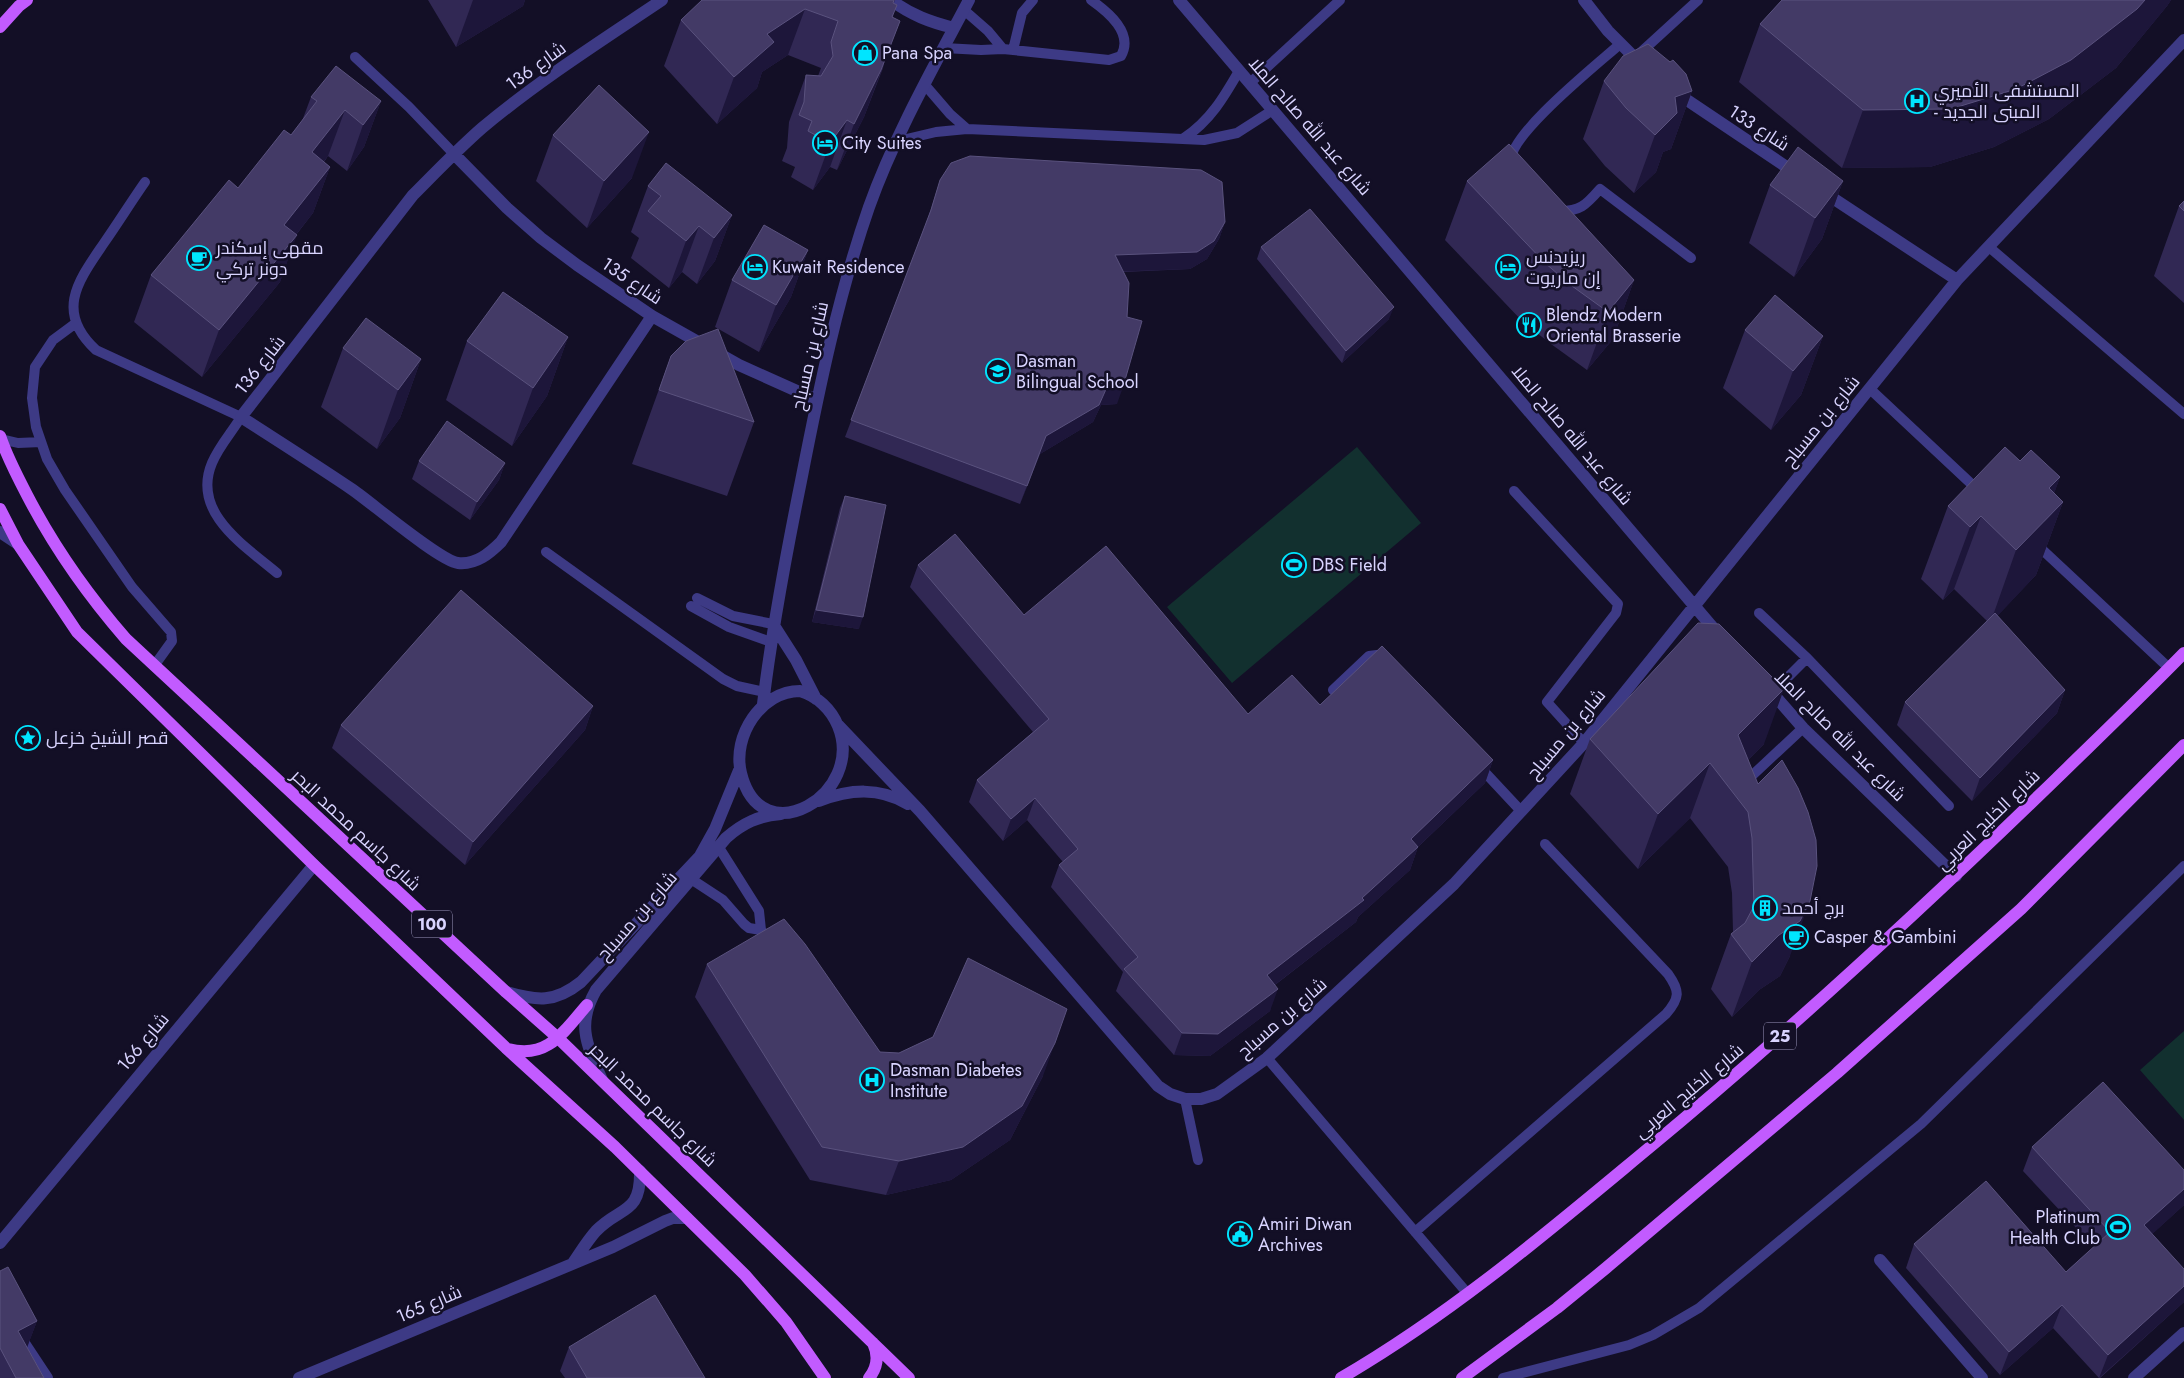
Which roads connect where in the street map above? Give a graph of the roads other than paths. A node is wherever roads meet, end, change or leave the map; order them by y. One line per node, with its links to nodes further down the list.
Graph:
1 (27, 0): 11 (main road)
2 (662, 0): 28 (street, شارع 136)
3 (891, 0): 12 (street)
4 (1034, 0): 16 (lane)
5 (1090, 0): 16 (lane)
6 (1178, 0): 19 (street, شارع عبد الله صالح الملا)
7 (1340, 0): 21 (lane)
8 (1584, 0): 14 (street)
9 (1698, 0): 18 (lane)
10 (967, 5): 12 (street, شارع بن مسباح); 16 (lane)
11 (0, 27)
12 (954, 28): 15 (street, شارع بن مسباح)
13 (2184, 40): 32 (street, شارع بن مسباح)
14 (1620, 44): 18 (street); 29 (lane)
15 (944, 48): 16 (lane); 22 (street, شارع بن مسباح)
16 (1008, 49)
17 (355, 57): 28 (lane)
18 (1634, 58): 20 (street)
19 (1239, 71): 21 (street, شارع عبد الله صالح الملا); 26 (lane)
20 (1651, 73)
21 (1250, 83): 24 (street, شارع عبد الله صالح الملا)
22 (925, 84): 25 (lane); 27 (street, شارع بن مسباح)
23 (1667, 86): 34 (street, شارع 133)
24 (1273, 110): 26 (lane); 51 (street, شارع عبد الله صالح الملا)
25 (967, 129): 26 (lane); 27 (lane)
26 (1184, 138)
27 (898, 141): 38 (street, شارع بن مسباح)
28 (454, 154): 35 (street, شارع 135); 40 (street, شارع 136)
29 (1514, 173)
30 (145, 182): 36 (lane)
31 (1550, 208): 33 (lane)
32 (1989, 247): 34 (street, شارع بن مسباح); 39 (lane)
33 (1691, 258)
34 (1957, 280): 37 (street, شارع بن مسباح)
35 (652, 316): 38 (street, شارع 135); 40 (street, شارع 136)
36 (76, 323): 40 (lane); 42 (lane)
37 (1870, 389): 44 (lane); 51 (street, شارع بن مسباح)
38 (817, 400): 53 (street, شارع بن مسباح)
39 (2184, 414)
40 (242, 417): 50 (lane)
41 (0, 438): 42 (lane); 58 (main road, شارع جاسم محمد البحر / 100)
42 (41, 442): 58 (lane)
43 (1514, 491): 68 (lane)
44 (1987, 498)
45 (0, 509): 48 (main road, 100)
46 (0, 532): 48 (street)
47 (2031, 539): 59 (lane)
48 (18, 544): 80 (main road, 100)
49 (546, 552): 64 (lane)
50 (277, 573)
51 (1693, 606): 55 (street, شارع عبد الله صالح الملا); 68 (street, شارع بن مسباح)
52 (1759, 613): 57 (lane)
53 (773, 624): 54 (street, شارع بن مسباح); 54 (lane); 65 (street)
54 (771, 642): 64 (street, شارع بن مسباح)
55 (1726, 642)
56 (2184, 653): 59 (main road, شارع الخليج العربي / 25)
57 (1807, 658): 63 (lane); 74 (lane)
58 (154, 666): 86 (main road, شارع جاسم محمد البحر / 100)
59 (2170, 668): 82 (main road, شارع الخليج العربي / 25)
60 (1393, 672): 62 (lane)
61 (1759, 678): 63 (street, شارع عبد الله صالح الملا)
62 (1333, 690)
63 (1772, 693): 67 (street, شارع عبد الله صالح الملا)
64 (764, 698): 65 (street); 71 (street)
65 (816, 699): 66 (street)
66 (837, 724): 73 (street); 75 (street)
67 (1803, 728): 72 (lane); 82 (street, شارع عبد الله صالح الملا)
68 (1584, 743): 76 (street, شارع بن مسباح)
69 (2184, 745): 110 (main road)
70 (1474, 760): 76 (lane)
71 (740, 768): 77 (street); 86 (street, شارع بن مسباح)
72 (1738, 789)
73 (815, 802): 75 (street); 77 (street)
74 (1949, 806)
75 (920, 810): 92 (street)
76 (1521, 812): 90 (street, شارع بن مسباح)
77 (781, 814): 79 (street, شارع بن مسباح)
78 (1545, 844): 96 (lane)
79 (718, 846): 83 (street, شارع بن مسباح); 84 (lane)
80 (314, 865): 89 (main road, 100); 97 (street, شارع 166)
81 (2184, 866): 111 (lane)
82 (1956, 876): 100 (main road, شارع الخليج العربي / 25)
83 (691, 879): 84 (lane); 87 (street, شارع بن مسباح)
84 (761, 930): 85 (lane)
85 (779, 951)
86 (506, 992): 88 (main road, شارع جاسم محمد البحر / 100)
87 (587, 1005): 88 (main road); 91 (street, شارع بن مسباح)
88 (558, 1038): 89 (main road); 91 (main road, شارع جاسم محمد البحر / 100)
89 (506, 1048): 94 (main road, 100)
90 (1267, 1058): 92 (street, شارع بن مسباح); 96 (lane)
91 (602, 1080): 103 (main road, شارع جاسم محمد البحر / 100)
92 (1184, 1099): 93 (lane)
93 (1198, 1160)
94 (640, 1171): 95 (main road, 100); 99 (street)
95 (687, 1218): 99 (street, شارع 165); 106 (main road, 100)
96 (1415, 1232): 100 (lane)
97 (0, 1243)
98 (1880, 1260): 112 (street)
99 (573, 1263): 105 (street, شارع 165)
100 (1468, 1294): 109 (main road, شارع الخليج العربي / 25)
101 (0, 1307): 104 (street)
102 (2184, 1333): 113 (street)
103 (872, 1341): 107 (main road); 108 (main road, شارع جاسم محمد البحر / 100)
104 (47, 1378)
105 (299, 1378)
106 (825, 1378)
107 (869, 1378)
108 (909, 1378)
109 (1341, 1378)
110 (1462, 1378)
111 (1503, 1378)
112 (1982, 1378)
113 (2134, 1378)

